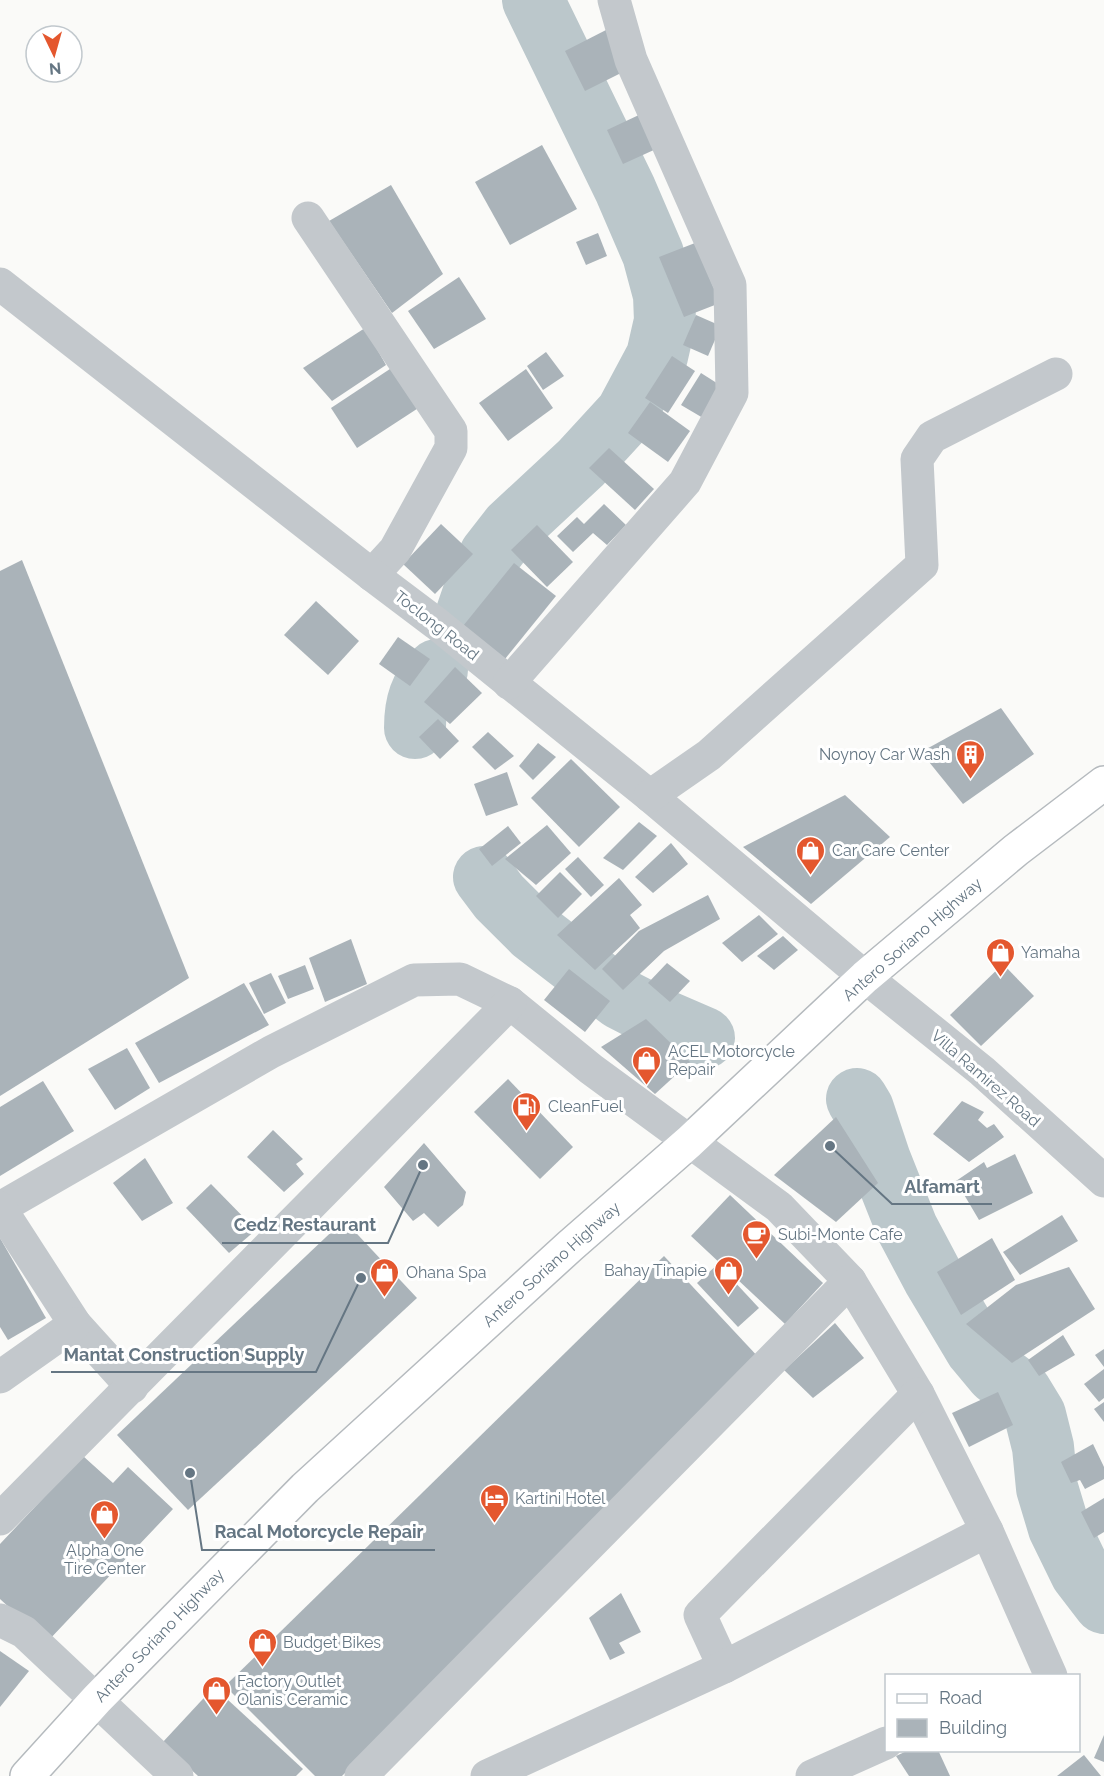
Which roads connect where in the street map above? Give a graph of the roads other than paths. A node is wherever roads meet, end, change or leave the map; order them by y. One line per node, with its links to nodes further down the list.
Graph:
1 (614, 0): 6 (street)
2 (308, 218): 5 (street)
3 (0, 285): 5 (street, Toclong Road)
4 (1056, 374): 8 (street)
5 (372, 575): 6 (street, Toclong Road)
6 (509, 683): 8 (street, Toclong Road)
7 (1104, 783): 9 (main road, Antero Soriano Highway)
8 (650, 796): 9 (street, Toclong Road)
9 (865, 977): 11 (main road, Antero Soriano Highway); 12 (street, Villa Ramirez Road)
10 (510, 1003): 11 (street); 13 (street); 17 (street)
11 (689, 1142): 14 (street); 24 (main road, Antero Soriano Highway)
12 (1104, 1181)
13 (0, 1208): 15 (street)
14 (850, 1281): 18 (street); 28 (street)
15 (75, 1324): 16 (street); 17 (street)
16 (0, 1377)
17 (132, 1387): 19 (street)
18 (918, 1394): 20 (street); 22 (street)
19 (0, 1519)
20 (987, 1531): 22 (street); 23 (street)
21 (0, 1620): 24 (street)
22 (724, 1667): 29 (street)
23 (1050, 1674)
24 (97, 1699): 26 (main road, Antero Soriano Highway); 27 (street)
25 (885, 1743): 30 (street)
26 (27, 1776)
27 (177, 1776)
28 (362, 1776)
29 (487, 1776)
30 (812, 1776)

